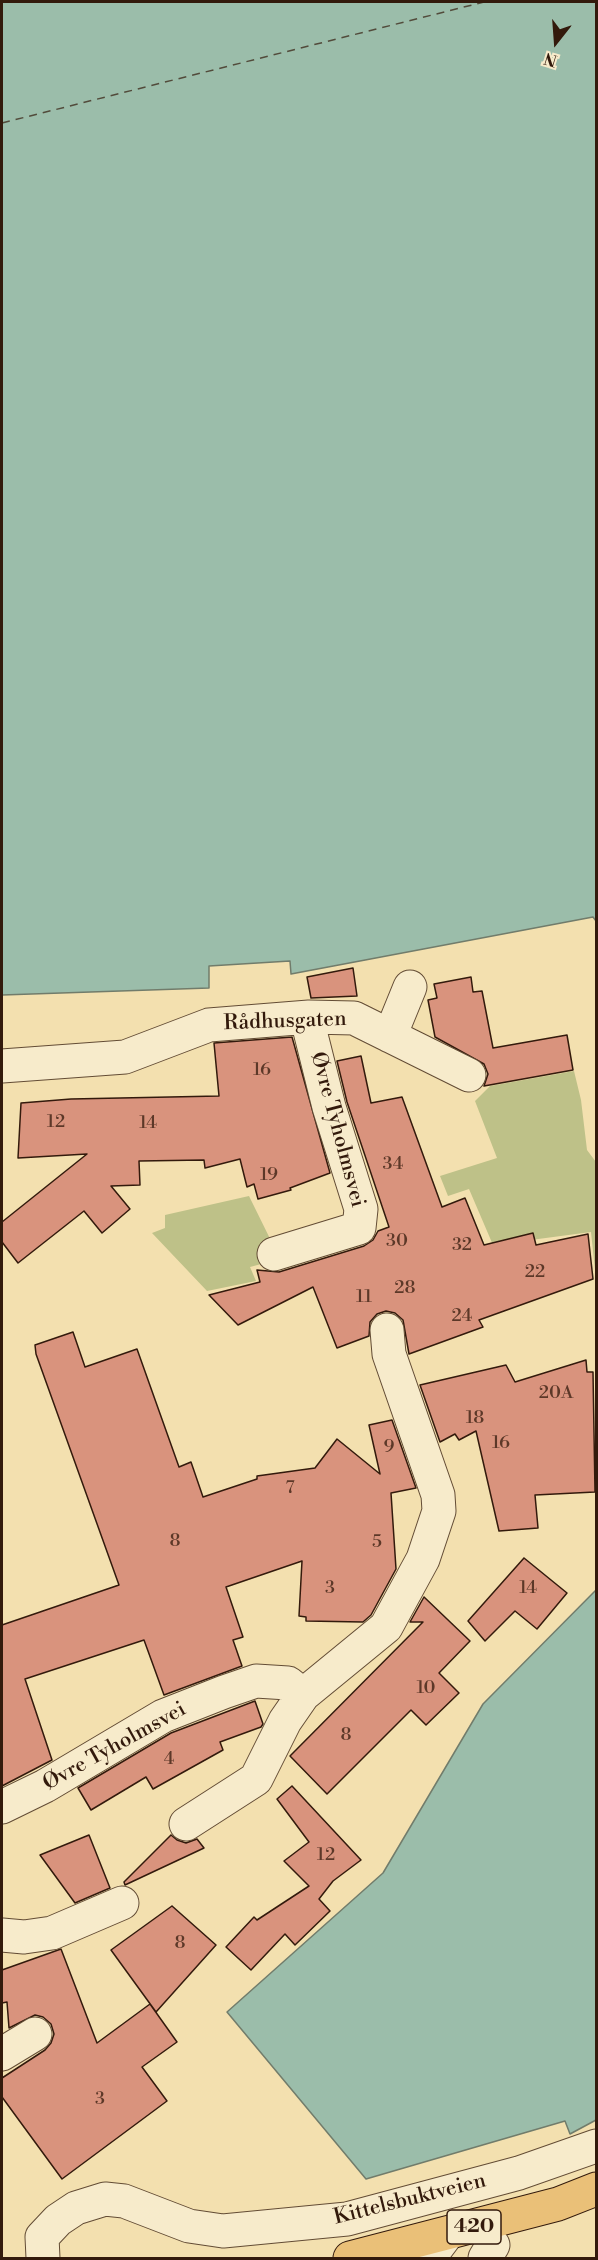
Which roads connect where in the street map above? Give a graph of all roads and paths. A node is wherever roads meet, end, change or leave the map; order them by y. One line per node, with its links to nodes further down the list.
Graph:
1 (410, 987): 3 (street)
2 (309, 1017): 3 (street, Rådhusgaten); 4 (street, Rådhusgaten); 6 (street, Øvre Tyholmsvei)
3 (390, 1036): 5 (street, Rådhusgaten)
4 (2, 1066)
5 (469, 1075)
6 (274, 1254)
7 (387, 1330): 8 (street)
8 (303, 1695): 9 (street, Øvre Tyholmsvei); 10 (street)
9 (2, 1807)
10 (186, 1824)
11 (123, 1903): 12 (street)
12 (2, 1935)
13 (35, 2034): 14 (street)
14 (2, 2054)
15 (597, 2146): 20 (street, Kittelsbuktveien)
16 (597, 2189): 18 (main road, 420)
17 (597, 2206): 19 (main road, 420)
18 (439, 2250): 19 (main road, 420); 21 (main road, 420)
19 (489, 2252)
20 (43, 2259)
21 (350, 2259)

